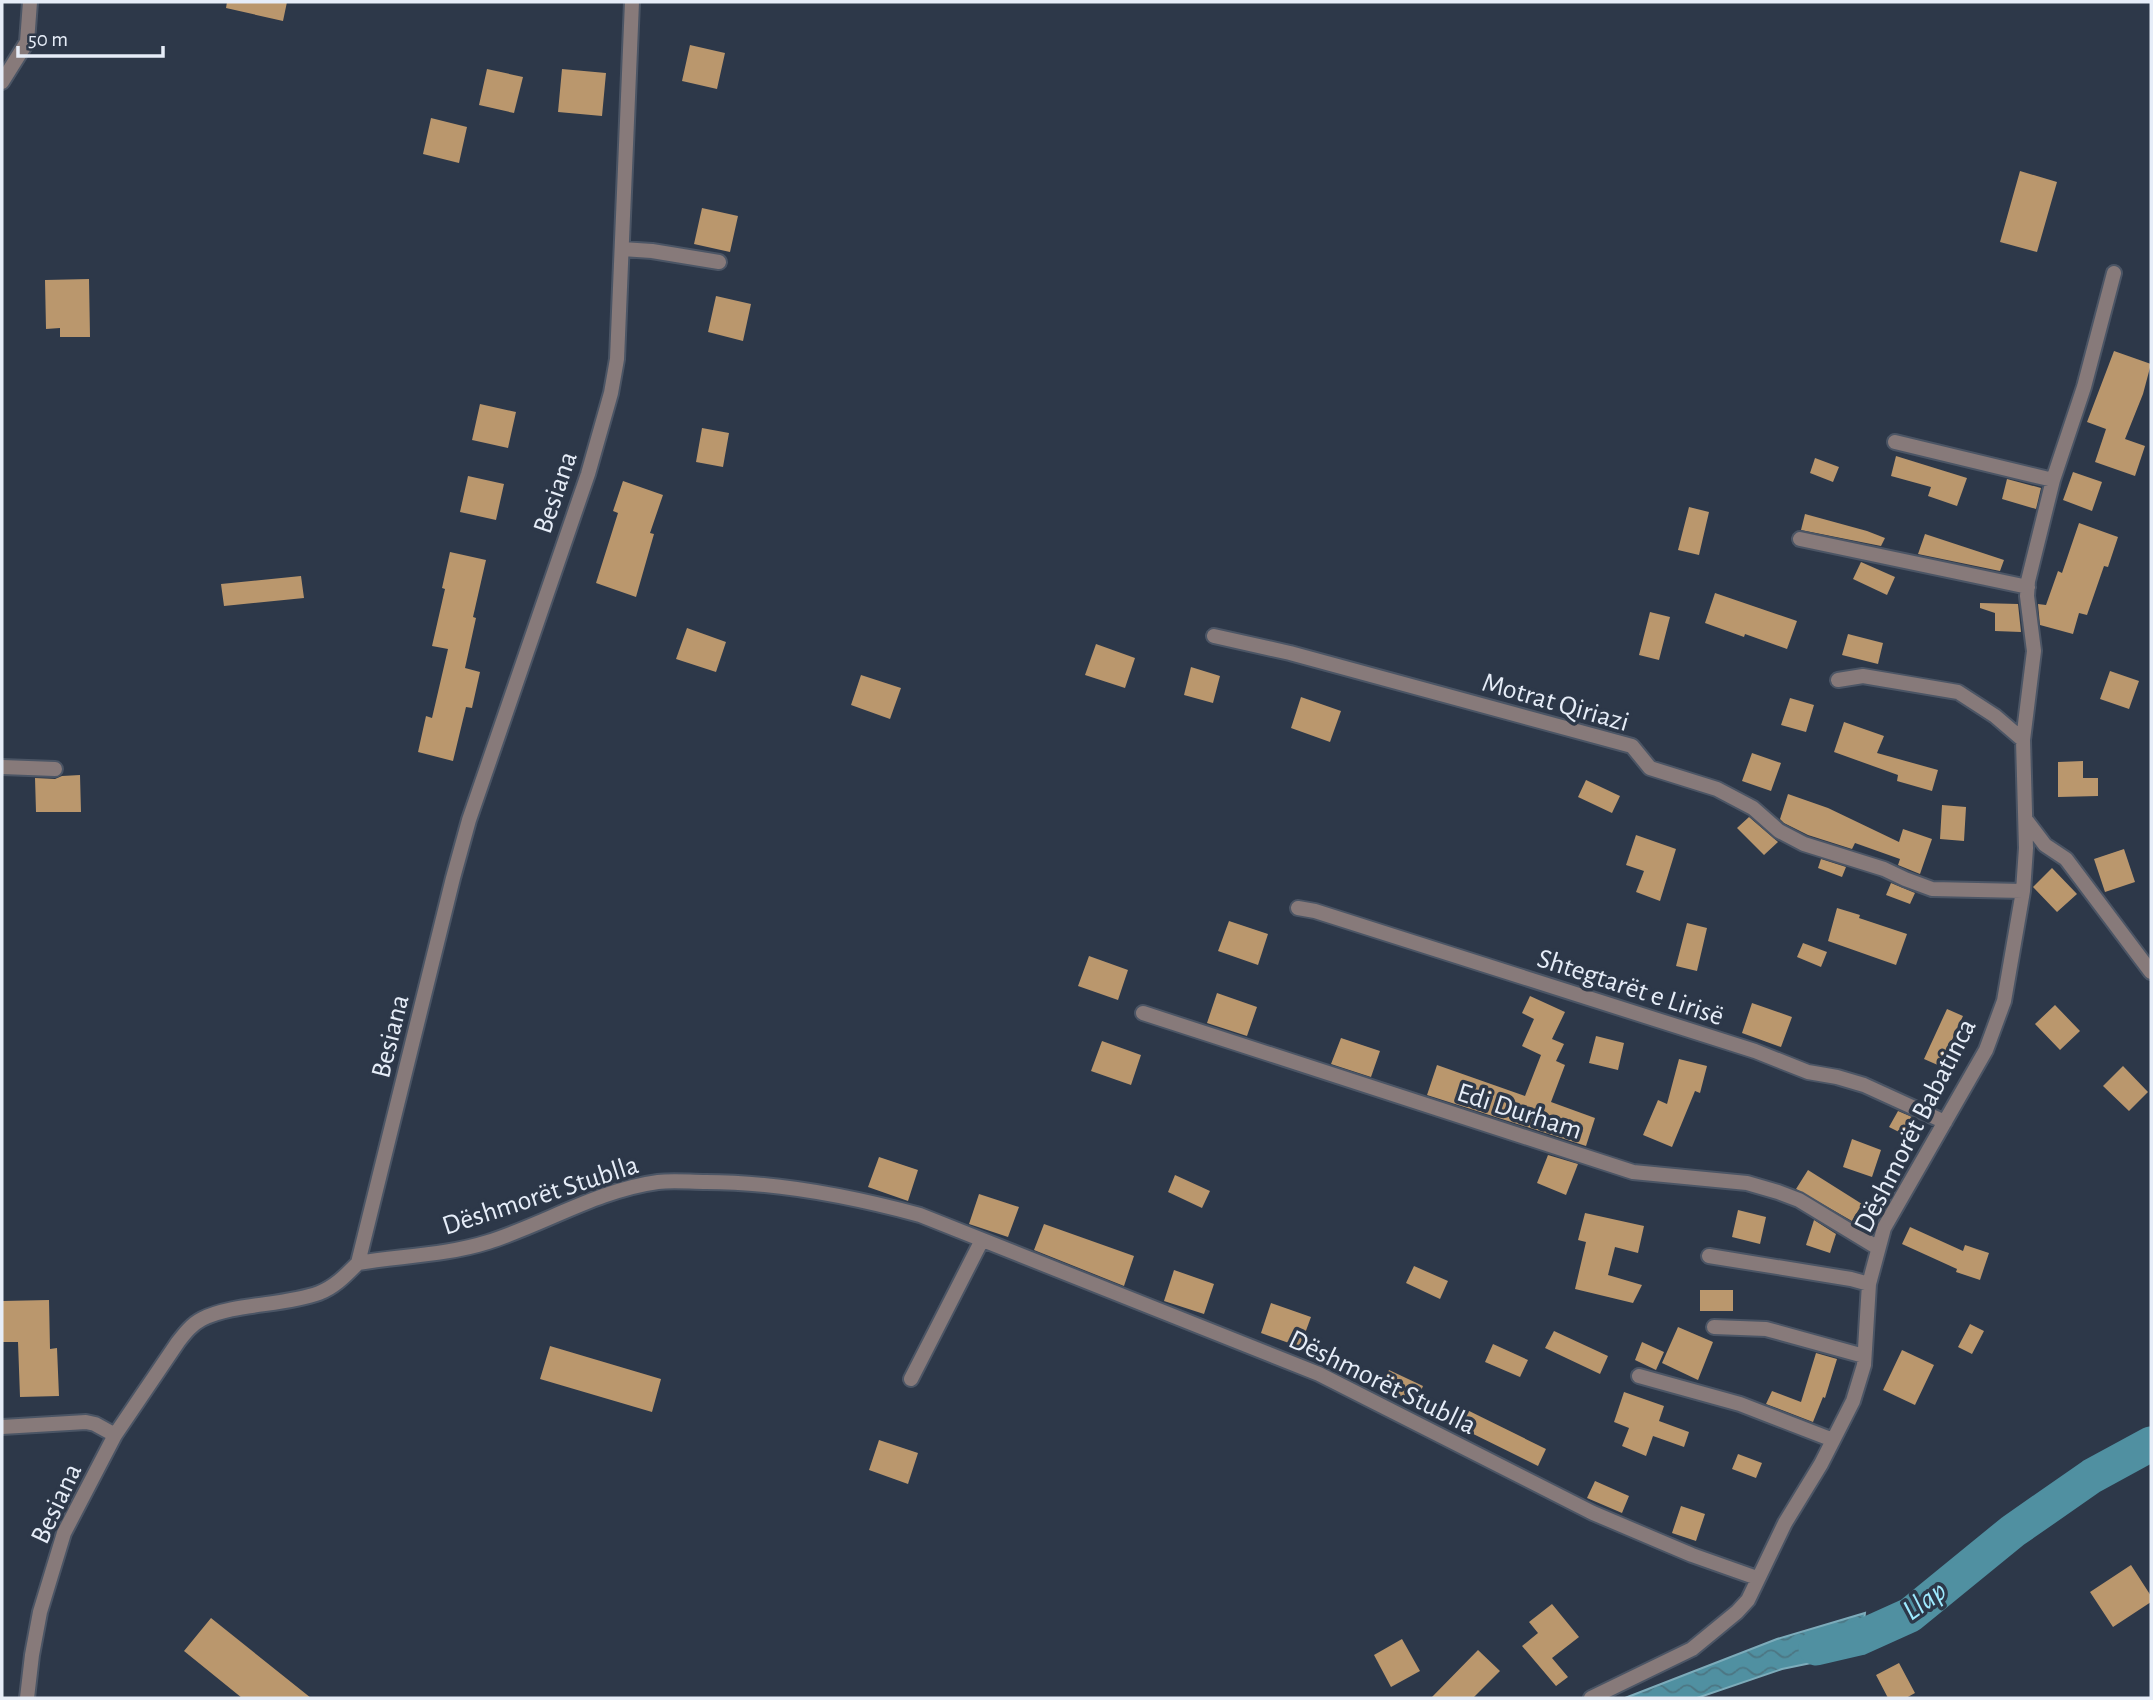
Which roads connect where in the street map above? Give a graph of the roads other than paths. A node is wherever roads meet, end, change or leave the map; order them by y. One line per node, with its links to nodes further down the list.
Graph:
1 (30, 2): 3 (street)
2 (632, 2): 4 (street, Besiana)
3 (2, 82)
4 (622, 249): 5 (street); 25 (street, Besiana)
5 (719, 262)
6 (2114, 273): 8 (street, Dëshmorët Babatinca)
7 (1895, 442): 8 (street)
8 (2053, 480): 10 (street, Dëshmorët Babatinca)
9 (1800, 539): 10 (street)
10 (2028, 587): 13 (street, Dëshmorët Babatinca)
11 (1214, 636): 17 (street, Motrat Qiriazi)
12 (1838, 680): 13 (street)
13 (2023, 740): 16 (street, Dëshmorët Babatinca)
14 (2, 766): 15 (street)
15 (55, 769)
16 (2026, 820): 17 (street, Dëshmorët Babatinca); 19 (street)
17 (2023, 891): 21 (street, Dëshmorët Babatinca)
18 (1298, 908): 21 (street, Shtegtarët e Lirisë)
19 (2151, 972)
20 (1143, 1013): 23 (street, Edi Durham)
21 (1945, 1122): 23 (street, Dëshmorët Babatinca)
22 (982, 1240): 25 (street, Dëshmorët Stublla); 30 (street); 34 (street, Dëshmorët Stublla)
23 (1878, 1248): 26 (street, Dëshmorët Babatinca)
24 (1709, 1256): 26 (street)
25 (358, 1263): 32 (street, Besiana)
26 (1868, 1284): 28 (street, Dëshmorët Babatinca)
27 (1714, 1327): 28 (street)
28 (1864, 1356): 33 (street, Dëshmorët Babatinca)
29 (1639, 1376): 33 (street)
30 (911, 1379)
31 (2, 1427): 32 (street)
32 (115, 1435): 35 (street, Besiana)
33 (1833, 1440): 34 (street, Dëshmorët Babatinca)
34 (1757, 1578): 36 (street, Dëshmorët Babatinca)
35 (27, 1698)
36 (1591, 1698)

